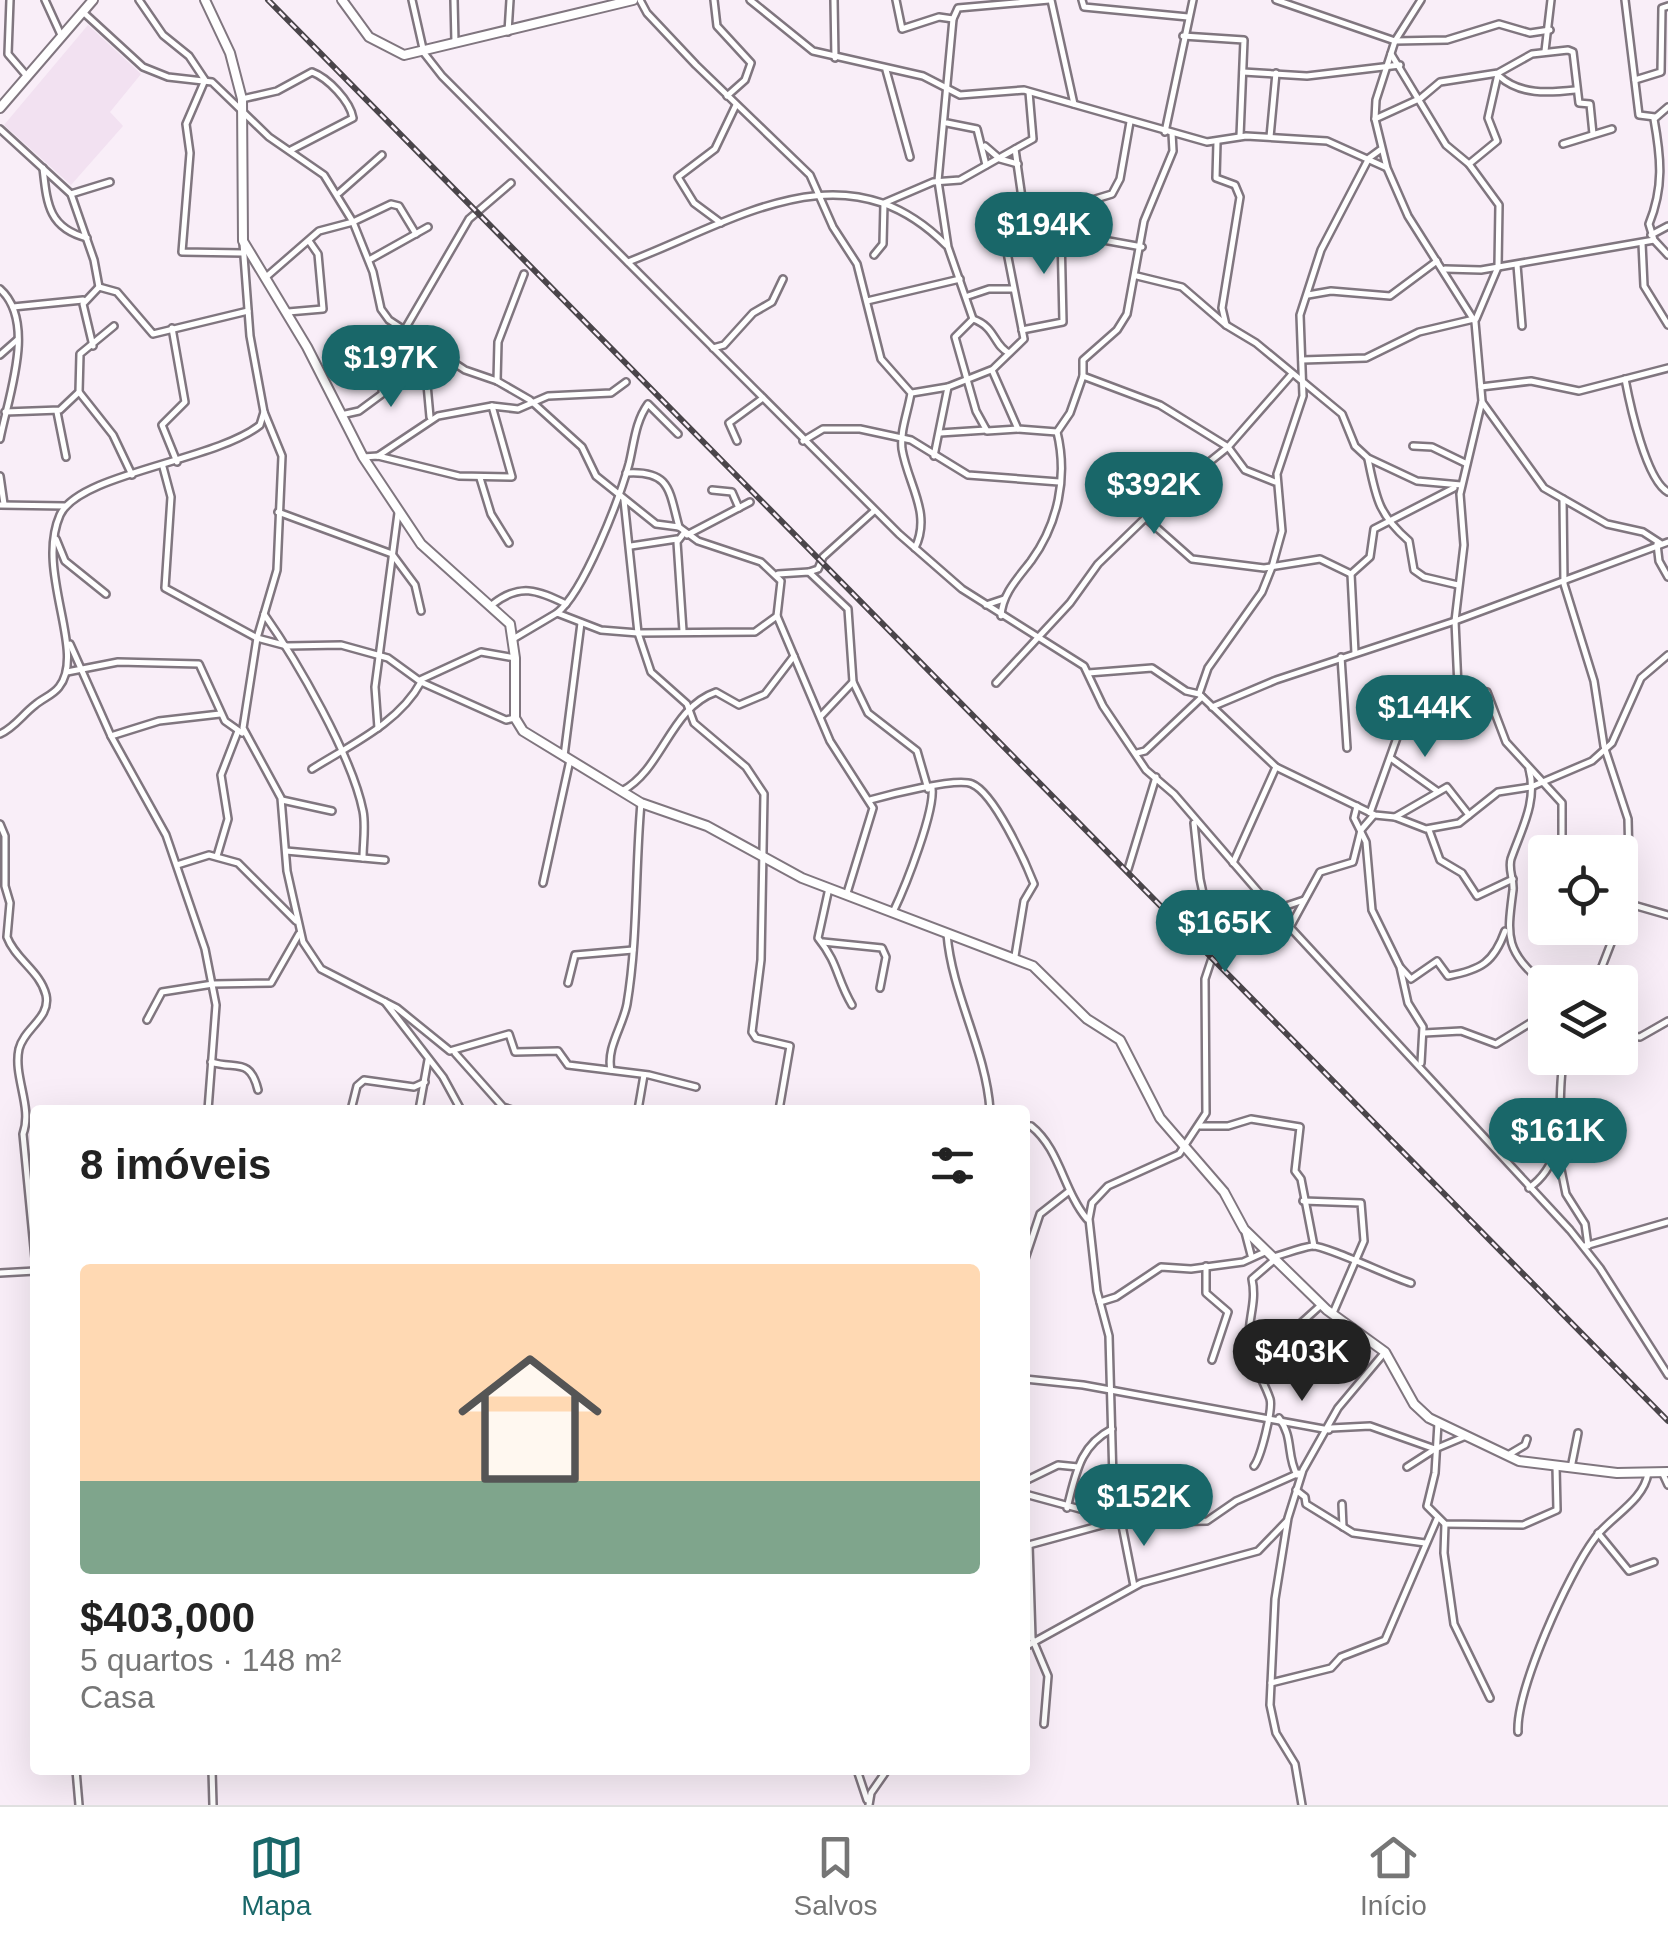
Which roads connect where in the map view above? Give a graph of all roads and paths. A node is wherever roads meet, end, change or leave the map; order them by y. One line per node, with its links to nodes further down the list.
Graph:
1 (10, 0): 46 (street)
2 (45, 0): 32 (street)
3 (93, 0): 27 (street)
4 (139, 0): 47 (street)
5 (206, 0): 54 (street)
6 (342, 0): 37 (street)
7 (412, 0): 37 (street)
8 (454, 0): 35 (street)
9 (510, 0): 31 (street)
10 (632, 0): 31 (street)
11 (640, 0): 52 (street)
12 (714, 0): 52 (street)
13 (750, 0): 39 (street)
14 (834, 0): 39 (street)
15 (896, 0): 29 (street)
16 (956, 0): 26 (street)
17 (1050, 0): 24 (street); 56 (street)
18 (1082, 0): 28 (street)
19 (1193, 0): 28 (street)
20 (1276, 0): 34 (street)
21 (1421, 0): 34 (street)
22 (1551, 0): 30 (street)
23 (1625, 0): 48 (street)
24 (982, 3): 26 (street)
25 (1668, 6): 48 (street)
26 (958, 8): 29 (street)
27 (82, 12): 32 (street); 47 (street)
28 (1189, 17): 33 (street)
29 (953, 19): 49 (street)
30 (1550, 30): 34 (street); 36 (street)
31 (508, 32): 35 (street)
32 (61, 35): 46 (street)
33 (1183, 36): 43 (street); 66 (street)
34 (1395, 42): 38 (street)
35 (455, 45): 37 (street)
36 (1545, 52): 45 (street); 50 (street)
37 (424, 53): 112 (street)
38 (1391, 54): 40 (street); 41 (street)
39 (835, 58): 42 (street)
40 (1400, 66): 41 (street); 53 (street)
41 (1387, 67): 44 (street); 61 (street)
42 (886, 70): 49 (street); 77 (street)
43 (1243, 72): 44 (street); 68 (street)
44 (1276, 73): 69 (street)
45 (1498, 74): 50 (street); 53 (street); 81 (street)
46 (29, 77): 58 (street)
47 (205, 80): 59 (street); 107 (street)
48 (1635, 80): 60 (street)
49 (949, 88): 51 (street); 63 (street)
50 (1575, 90): 67 (street)
51 (1029, 92): 56 (street); 73 (street)
52 (727, 96): 55 (street)
53 (1421, 98): 61 (street); 81 (street)
54 (242, 99): 59 (street); 74 (street)
55 (736, 105): 88 (street); 94 (street)
56 (1074, 106): 62 (street)
57 (1668, 107): 60 (street)
58 (0, 108)
59 (243, 110): 74 (street); 102 (street)
60 (1655, 117): 101 (street)
61 (1375, 120): 75 (street)
62 (1130, 122): 66 (street); 91 (street)
63 (946, 123): 71 (street); 85 (street)
64 (0, 129): 82 (street)
65 (1612, 129): 67 (street)
66 (1168, 132): 70 (street); 106 (street)
67 (1594, 134): 72 (street)
68 (1240, 136): 69 (street); 70 (street)
69 (1270, 137): 79 (street)
70 (1216, 142): 130 (street)
71 (984, 143): 78 (street); 83 (street)
72 (1563, 144)
73 (1016, 149): 78 (street); 80 (street)
74 (292, 150): 90 (street)
75 (1381, 150): 79 (street); 84 (street)
76 (382, 155): 90 (street)
77 (910, 157)
78 (1000, 158): 80 (street); 83 (street)
79 (1369, 158): 84 (street); 125 (street)
80 (1018, 164): 91 (street)
81 (1469, 164): 114 (street)
82 (42, 165): 89 (street); 100 (street)
83 (987, 168): 85 (street)
84 (1387, 168): 111 (street)
85 (938, 181): 92 (street); 105 (street)
86 (110, 182): 89 (street)
87 (512, 183): 140 (street)
88 (820, 192): 92 (street); 94 (street); 127 (street)
89 (71, 194): 100 (street)
90 (338, 194): 93 (street)
91 (1024, 200): 95 (street)
92 (884, 203): 105 (street); 108 (street)
93 (354, 222): 98 (street); 103 (street); 110 (street)
94 (721, 223): 112 (street)
95 (1026, 226): 99 (street); 123 (street)
96 (1668, 226): 101 (street)
97 (428, 228): 98 (street)
98 (416, 234): 110 (street)
99 (1060, 234): 106 (street); 141 (street)
100 (87, 238): 121 (street)
101 (1653, 238): 104 (street); 109 (street)
102 (243, 241): 107 (street); 118 (street)
103 (310, 241): 118 (street); 132 (street)
104 (1641, 244): 113 (street); 138 (street)
105 (948, 247): 120 (street)
106 (1142, 247): 117 (street)
107 (243, 253): 131 (street)
108 (874, 255)
109 (1668, 255)
110 (369, 260): 140 (street)
111 (1436, 261): 115 (street); 125 (street)
112 (628, 262): 145 (street)
113 (1517, 265): 114 (street); 137 (street)
114 (1498, 267): 115 (street); 134 (street)
115 (1444, 269): 134 (street)
116 (524, 274): 156 (street)
117 (1136, 276): 129 (street); 153 (street)
118 (266, 278): 132 (street)
119 (782, 279): 145 (street)
120 (960, 279): 124 (street); 127 (street)
121 (98, 287): 126 (street); 139 (street)
122 (0, 289): 128 (street)
123 (1014, 289): 124 (street); 141 (street)
124 (967, 296): 133 (street)
125 (1306, 296): 148 (street)
126 (84, 300): 128 (street); 144 (street)
127 (866, 301): 162 (street)
128 (13, 306): 142 (street)
129 (1208, 306): 130 (street); 135 (street)
130 (1222, 308): 135 (street)
131 (248, 310): 139 (street); 169 (street)
132 (286, 312): 170 (street)
133 (973, 319): 146 (street); 155 (street)
134 (1475, 321): 148 (street); 160 (street)
135 (1226, 325): 152 (street)
136 (114, 326): 144 (street)
137 (1522, 326)
138 (1668, 326)
139 (172, 328): 190 (street)
140 (405, 330): 143 (street)
141 (1022, 330): 146 (street)
142 (17, 340): 147 (street); 167 (street)
143 (422, 341): 156 (street); 171 (street)
144 (93, 346): 161 (street)
145 (713, 348): 163 (street)
146 (1012, 353): 151 (street)
147 (0, 356)
148 (1302, 360): 158 (street)
149 (384, 363): 170 (street)
150 (1668, 368): 154 (street)
151 (992, 370): 155 (street); 174 (street)
152 (1292, 374): 158 (street); 184 (street)
153 (1083, 376): 176 (street); 184 (street)
154 (1625, 379): 160 (street); 201 (street)
155 (966, 380): 159 (street); 175 (street)
156 (497, 381): 164 (street)
157 (626, 382): 164 (street)
158 (1303, 384): 189 (street); 198 (street)
159 (948, 387): 162 (street); 178 (street)
160 (1480, 388): 165 (street)
161 (79, 392): 168 (street); 194 (street)
162 (910, 393): 179 (street)
163 (763, 398): 181 (street); 182 (street)
164 (530, 400): 166 (street); 202 (street)
165 (1482, 401): 172 (street); 173 (street)
166 (492, 406): 171 (street); 196 (street)
167 (5, 412): 168 (street); 180 (street)
168 (57, 412): 187 (street)
169 (264, 412): 190 (street); 210 (street)
170 (342, 415): 188 (street)
171 (430, 419): 185 (street)
172 (1492, 420): 173 (street); 203 (street)
173 (1478, 426): 191 (street)
174 (1018, 428): 175 (street); 176 (street)
175 (987, 430): 178 (street)
176 (1057, 432): 197 (street)
177 (678, 434): 193 (street)
178 (940, 434): 186 (street)
179 (902, 438): 182 (street); 186 (street); 219 (street)
180 (0, 439)
181 (736, 440)
182 (803, 441): 209 (street)
183 (1413, 446): 191 (street)
184 (1228, 447): 198 (street); 211 (street)
185 (378, 456): 188 (street); 196 (street)
186 (934, 456): 197 (street)
187 (66, 457)
188 (363, 457): 208 (street)
189 (1368, 458): 199 (street); 212 (street)
190 (177, 462): 192 (street)
191 (1465, 463): 199 (street)
192 (163, 468): 194 (street); 244 (street)
193 (626, 473): 202 (street); 213 (street)
194 (132, 474): 206 (street)
195 (0, 476): 205 (street)
196 (480, 478): 215 (street)
197 (1059, 482): 229 (street)
198 (1276, 482): 221 (street)
199 (1459, 485): 212 (street); 227 (street)
200 (712, 490): 207 (street)
201 (1668, 492)
202 (621, 494): 213 (street); 218 (street); 231 (street)
203 (1564, 500): 216 (street); 226 (street)
204 (750, 502): 207 (street)
205 (2, 504): 206 (street)
206 (66, 506): 217 (street)
207 (739, 508): 213 (street)
208 (398, 510): 220 (street); 230 (street)
209 (874, 510): 219 (street); 222 (street)
210 (278, 512): 220 (street); 235 (street)
211 (1148, 520): 221 (street); 243 (street)
212 (1385, 521): 224 (street); 227 (street)
213 (683, 531): 214 (street); 223 (street)
214 (678, 539): 218 (street); 240 (street)
215 (509, 543)
216 (1662, 543): 225 (street); 226 (street)
217 (55, 546): 228 (street); 242 (street)
218 (631, 546): 241 (street)
219 (914, 548): 232 (street)
220 (392, 554): 233 (street); 248 (street)
221 (1272, 567): 224 (street); 260 (street)
222 (808, 572): 223 (street); 257 (street)
223 (778, 574): 236 (street)
224 (1351, 574): 247 (street)
225 (1668, 577)
226 (1564, 581): 239 (street); 270 (street)
227 (1458, 584): 239 (street)
228 (106, 594)
229 (1004, 600): 232 (street); 237 (street)
230 (493, 604): 231 (street); 245 (street)
231 (566, 605): 234 (street); 238 (street)
232 (986, 605): 237 (street)
233 (421, 611)
234 (557, 613): 238 (street); 245 (street)
235 (264, 614): 244 (street); 246 (street)
236 (777, 616): 240 (street); 250 (street)
237 (1001, 616): 243 (street)
238 (578, 621): 241 (street); 276 (street)
239 (1455, 621): 247 (street); 259 (street)
240 (683, 632): 241 (street)
241 (638, 633): 262 (street)
242 (66, 637): 253 (street); 254 (street)
243 (1038, 637): 255 (street); 258 (street)
244 (257, 638): 246 (street); 267 (street)
245 (513, 640): 252 (street)
246 (287, 646): 248 (street); 272 (street)
247 (1355, 654): 251 (street)
248 (380, 655): 256 (street); 266 (street)
249 (1668, 655): 270 (street)
250 (794, 656): 262 (street); 264 (street)
251 (1341, 657): 261 (street); 271 (street)
252 (515, 658): 256 (street); 265 (street)
253 (80, 670): 254 (street); 263 (street); 269 (street)
254 (67, 672): 268 (street)
255 (1088, 673): 260 (street); 274 (street)
256 (420, 681): 265 (street); 266 (street)
257 (853, 682): 264 (street); 286 (street)
258 (996, 683)
259 (1458, 686): 278 (street); 282 (street)
260 (1200, 695): 261 (street); 273 (street)
261 (1212, 706): 280 (street)
262 (688, 709): 287 (street); 305 (street)
263 (222, 714): 267 (street); 269 (street)
264 (821, 716): 290 (street)
265 (515, 718): 276 (street)
266 (378, 728): 272 (street)
267 (241, 733): 289 (street); 306 (street)
268 (0, 734)
269 (111, 736): 310 (street)
270 (1604, 746): 275 (street); 277 (street)
271 (1348, 748)
272 (341, 750): 281 (street); 307 (street)
273 (1145, 751): 274 (street); 279 (street)
274 (1136, 753): 279 (street)
275 (1599, 755): 277 (street); 284 (street)
276 (567, 758): 287 (street); 313 (street)
277 (1607, 758): 302 (street)
278 (1392, 759): 288 (street); 294 (street)
279 (1142, 763): 283 (street)
280 (1276, 767): 292 (street); 309 (street)
281 (312, 769)
282 (1529, 769): 284 (street); 285 (street)
283 (1156, 778): 297 (street); 311 (street)
284 (1542, 782): 285 (street); 301 (street)
285 (1531, 787): 295 (street); 312 (street)
286 (930, 789): 290 (street); 318 (street); 328 (street)
287 (622, 791): 291 (street)
288 (1437, 792): 295 (street); 296 (street)
289 (282, 800): 293 (street); 304 (street)
290 (870, 800): 315 (street)
291 (640, 803): 305 (street); 327 (street)
292 (1356, 806): 294 (street); 300 (street)
293 (332, 811)
294 (1373, 814): 296 (street); 300 (street)
295 (1469, 815): 299 (street)
296 (1395, 817): 299 (street)
297 (1194, 820): 309 (street); 360 (street)
298 (0, 824): 303 (street)
299 (1426, 829): 312 (street)
300 (1360, 833): 316 (street); 329 (street)
301 (1562, 835)
302 (1629, 835)
303 (2, 838): 366 (street)
304 (286, 851): 307 (street); 321 (street)
305 (762, 855): 314 (street); 357 (street)
306 (216, 856): 310 (street); 321 (street)
307 (363, 858): 308 (street)
308 (385, 860)
309 (1233, 863): 319 (street)
310 (177, 865): 332 (street)
311 (1128, 869)
312 (1512, 878): 323 (street)
313 (543, 883)
314 (829, 888): 315 (street); 326 (street)
315 (847, 894): 318 (street)
316 (1304, 900): 319 (street); 322 (street)
317 (1638, 906): 320 (street)
318 (894, 910): 324 (street)
319 (1274, 910): 322 (street)
320 (1668, 914)
321 (298, 922): 325 (street)
322 (1290, 928): 344 (street)
323 (1506, 928): 329 (street); 330 (street)
324 (947, 930): 328 (street); 358 (street)
325 (300, 932): 332 (street); 334 (street)
326 (820, 942): 333 (street); 335 (street)
327 (632, 950): 331 (street); 345 (street)
328 (1014, 956): 361 (street)
329 (1400, 967): 339 (street)
330 (1528, 967)
331 (568, 983)
332 (213, 984): 336 (street); 343 (street)
333 (880, 988)
334 (383, 1000): 341 (street); 342 (street)
335 (852, 1005)
336 (147, 1020)
337 (1668, 1021): 340 (street)
338 (1528, 1024): 339 (street)
339 (1424, 1033): 344 (street)
340 (1638, 1037)
341 (454, 1052): 345 (street); 355 (street)
342 (428, 1060): 348 (street); 354 (street)
343 (212, 1062): 350 (street); 351 (street)
344 (1421, 1065): 363 (street)
345 (611, 1070): 346 (street)
346 (644, 1075): 349 (street); 356 (street)
347 (1563, 1075): 362 (street)
348 (425, 1082): 352 (street); 353 (street)
349 (696, 1087)
350 (258, 1090)
351 (208, 1105)
352 (352, 1105)
353 (420, 1105)
354 (458, 1105)
355 (501, 1105)
356 (639, 1105)
357 (780, 1105)
358 (989, 1105)
359 (1031, 1126): 364 (street)
360 (1200, 1126): 361 (street); 365 (street)
361 (1184, 1150): 367 (street); 369 (street)
362 (1557, 1150): 363 (street); 372 (street)
363 (1529, 1188): 372 (street)
364 (1068, 1192): 367 (street); 370 (street)
365 (1303, 1201): 371 (street); 375 (street)
366 (30, 1206)
367 (1089, 1222): 380 (street)
368 (1668, 1222): 372 (street)
369 (1244, 1229): 373 (street); 374 (street)
370 (1030, 1244)
371 (1314, 1246): 374 (street); 375 (street)
372 (1585, 1246): 386 (street)
373 (1250, 1257): 374 (street); 376 (street)
374 (1270, 1257): 381 (street); 383 (street)
375 (1354, 1263): 379 (street); 382 (street)
376 (1206, 1266): 380 (street); 385 (street)
377 (30, 1271): 378 (street)
378 (0, 1274)
379 (1410, 1283)
380 (1100, 1302): 388 (street)
381 (1321, 1305): 382 (street); 383 (street)
382 (1332, 1315): 384 (street)
383 (1252, 1351): 389 (street)
384 (1385, 1352): 391 (street); 393 (street)
385 (1212, 1360)
386 (1668, 1375)
387 (1030, 1380): 388 (street)
388 (1112, 1392): 389 (street); 392 (street)
389 (1267, 1417): 390 (street); 399 (street)
390 (1279, 1418): 393 (street); 406 (street)
391 (1438, 1423): 395 (street); 397 (street)
392 (1112, 1429): 401 (street); 414 (street)
393 (1330, 1429): 397 (street); 406 (street)
394 (1578, 1433): 403 (street)
395 (1466, 1436): 397 (street); 398 (street)
396 (1527, 1439): 398 (street)
397 (1437, 1449): 402 (street); 415 (street)
398 (1505, 1456): 400 (street)
399 (1254, 1466)
400 (1556, 1466): 403 (street); 416 (street)
401 (1078, 1467): 407 (street); 412 (street)
402 (1408, 1467)
403 (1571, 1468): 404 (street)
404 (1648, 1472): 405 (street); 418 (street)
405 (1665, 1472): 408 (street)
406 (1300, 1473): 409 (street); 414 (street)
407 (1030, 1479)
408 (1668, 1485)
409 (1296, 1490): 413 (street); 417 (street)
410 (1030, 1496): 412 (street)
411 (1342, 1504): 417 (street)
412 (1067, 1508): 414 (street)
413 (1288, 1518): 422 (street); 426 (street)
414 (1118, 1519): 420 (street); 422 (street)
415 (1438, 1519): 416 (street); 419 (street)
416 (1445, 1524): 427 (street)
417 (1343, 1527): 419 (street)
418 (1598, 1533): 421 (street); 429 (street)
419 (1426, 1543): 426 (street)
420 (1030, 1545)
421 (1654, 1562)
422 (1134, 1586): 424 (street)
423 (1030, 1594): 424 (street)
424 (1033, 1643): 425 (street); 428 (street)
425 (1030, 1644)
426 (1271, 1683): 437 (street)
427 (1490, 1698)
428 (1044, 1724)
429 (1518, 1732)
430 (76, 1775): 435 (street)
431 (212, 1775): 436 (street)
432 (859, 1775): 434 (street)
433 (885, 1775): 434 (street)
434 (868, 1803)
435 (79, 1805)
436 (212, 1805)
437 (1302, 1805)

